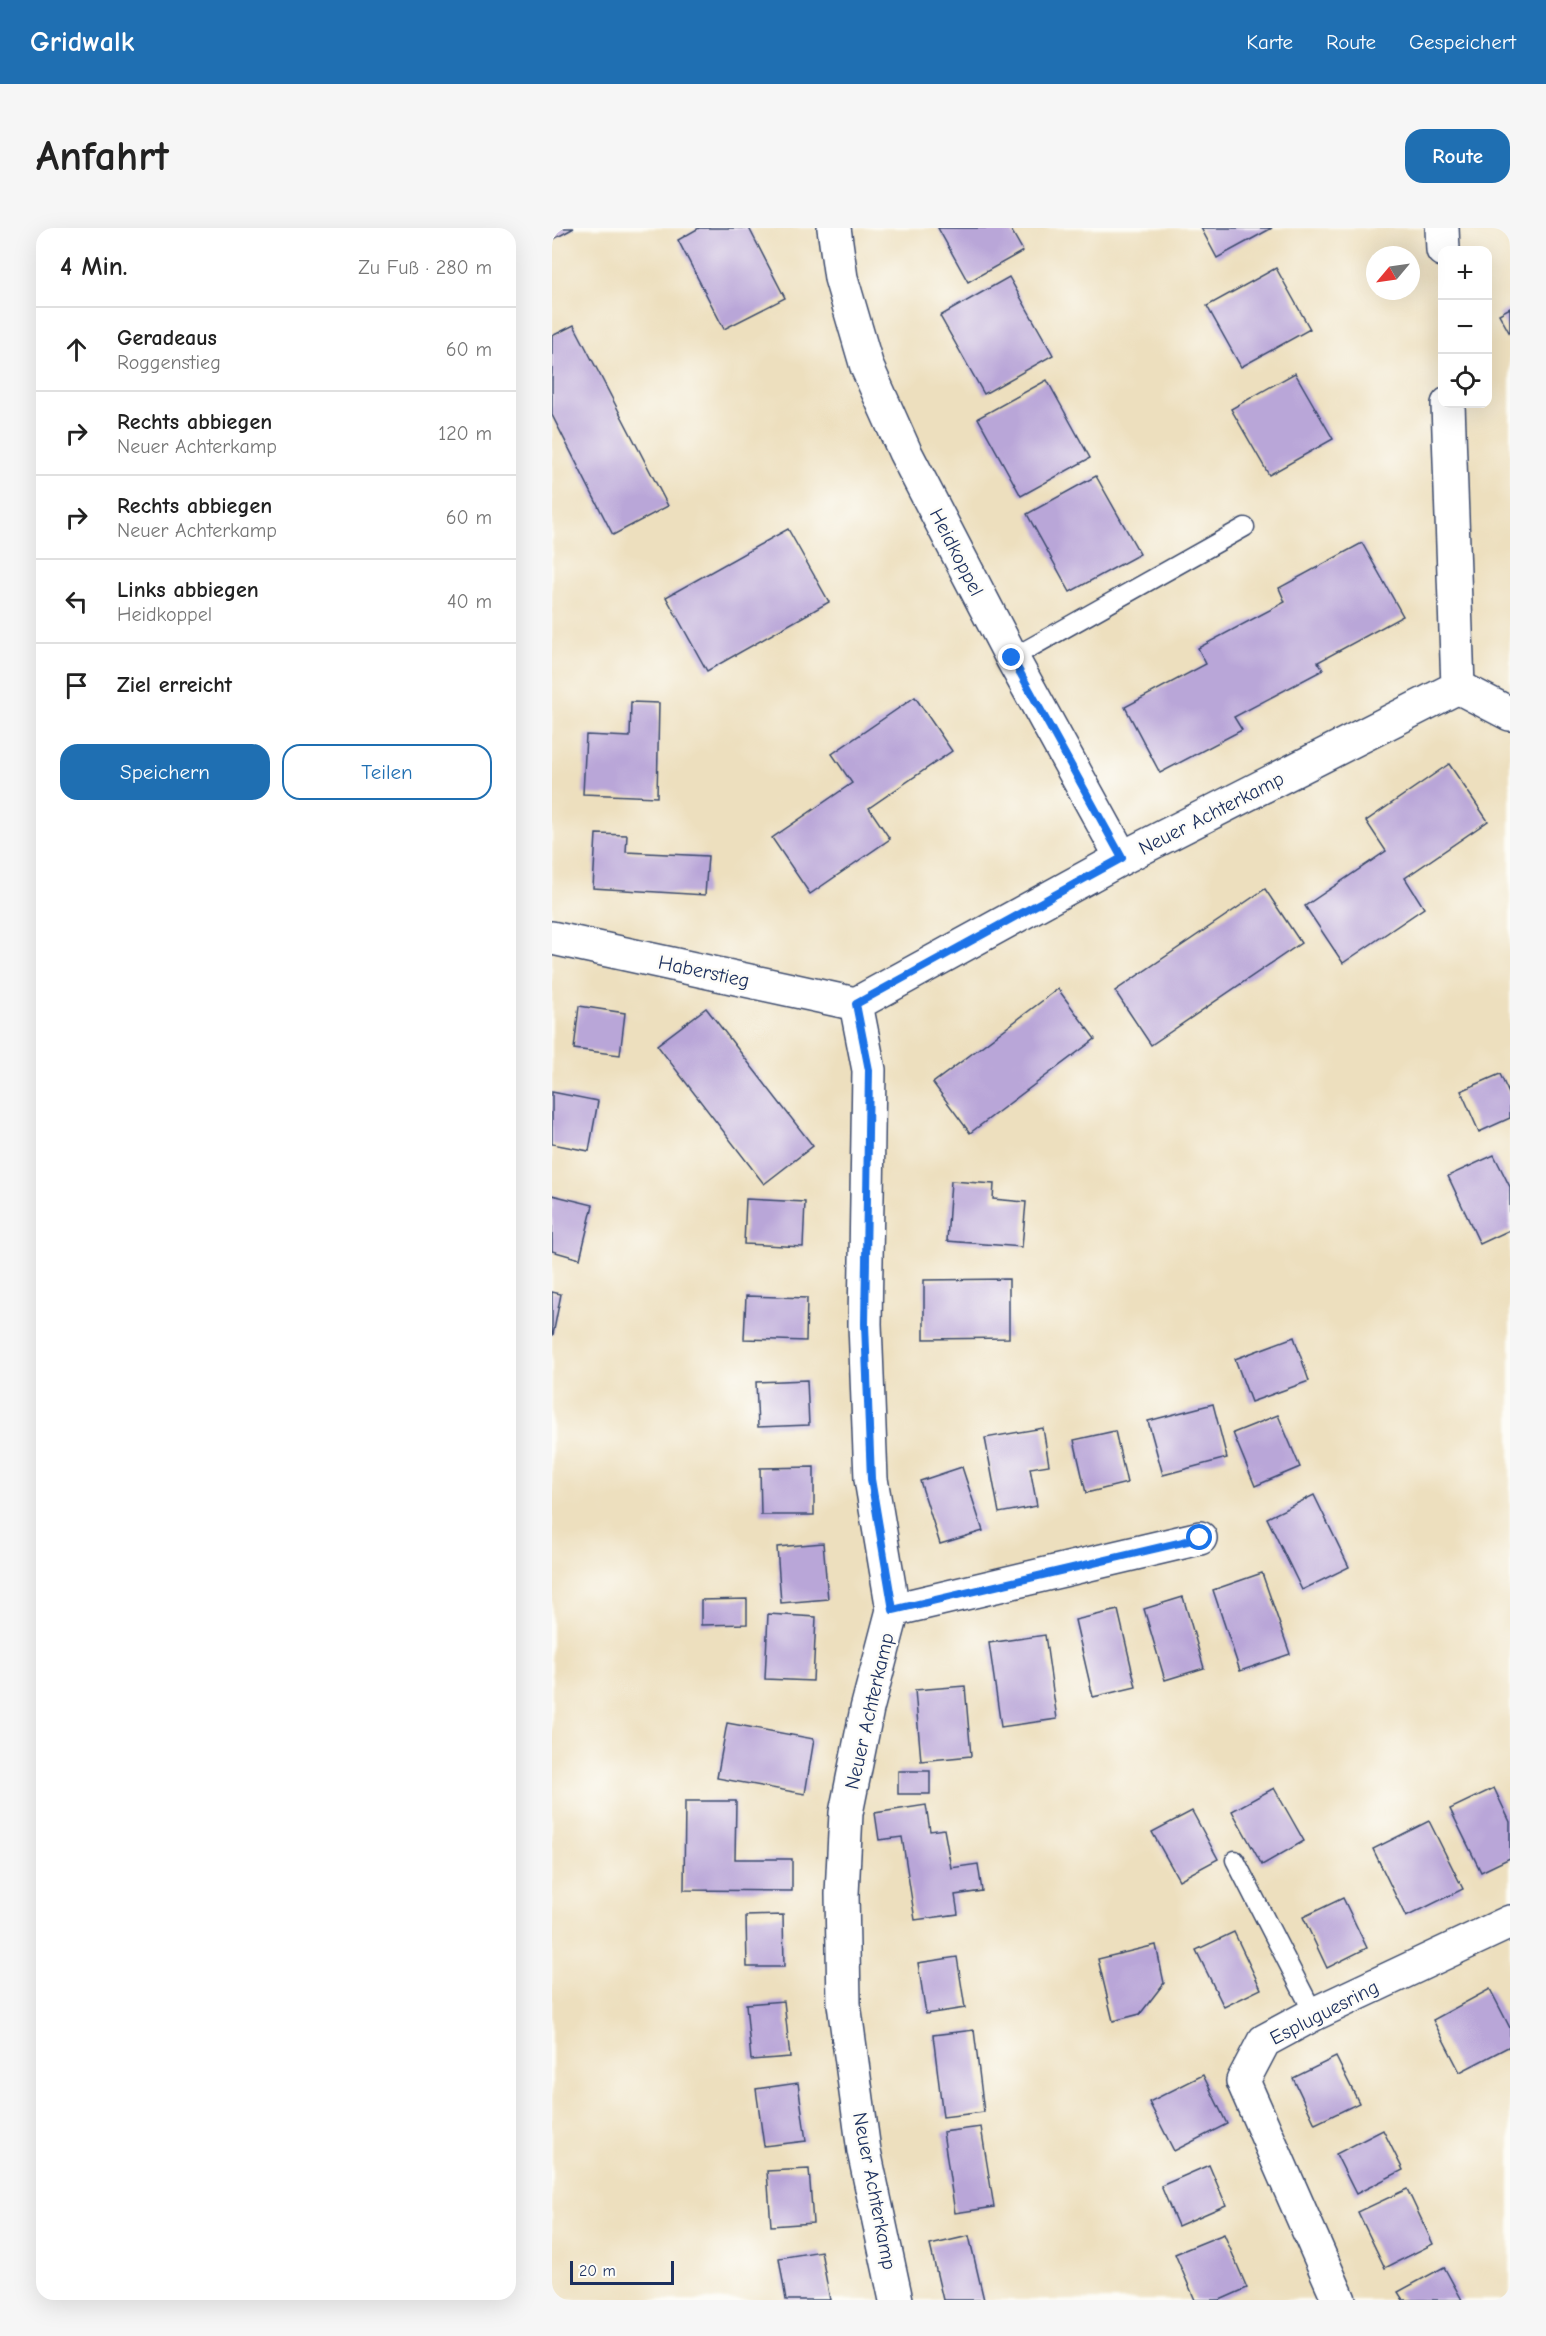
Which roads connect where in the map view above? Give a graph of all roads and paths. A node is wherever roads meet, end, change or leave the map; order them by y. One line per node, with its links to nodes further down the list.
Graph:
1 (834, 228): 6 (street, Heidkoppel)
2 (1442, 228): 3 (street)
3 (1443, 246)
4 (1448, 408): 7 (street)
5 (1245, 527): 6 (lane)
6 (1012, 658): 9 (street, Heidkoppel)
7 (1458, 687): 8 (street); 9 (street, Neuer Achterkamp)
8 (1510, 714)
9 (1122, 858): 11 (street, Neuer Achterkamp)
10 (552, 938): 11 (street, Haberstieg)
11 (856, 1004): 13 (street, Neuer Achterkamp)
12 (1200, 1538): 13 (street)
13 (893, 1610): 17 (street, Neuer Achterkamp)
14 (1235, 1860): 16 (lane)
15 (1510, 1922): 16 (street, Espluguesring)
16 (1314, 2014): 18 (street, Espluguesring)
17 (896, 2300)
18 (1339, 2300)

